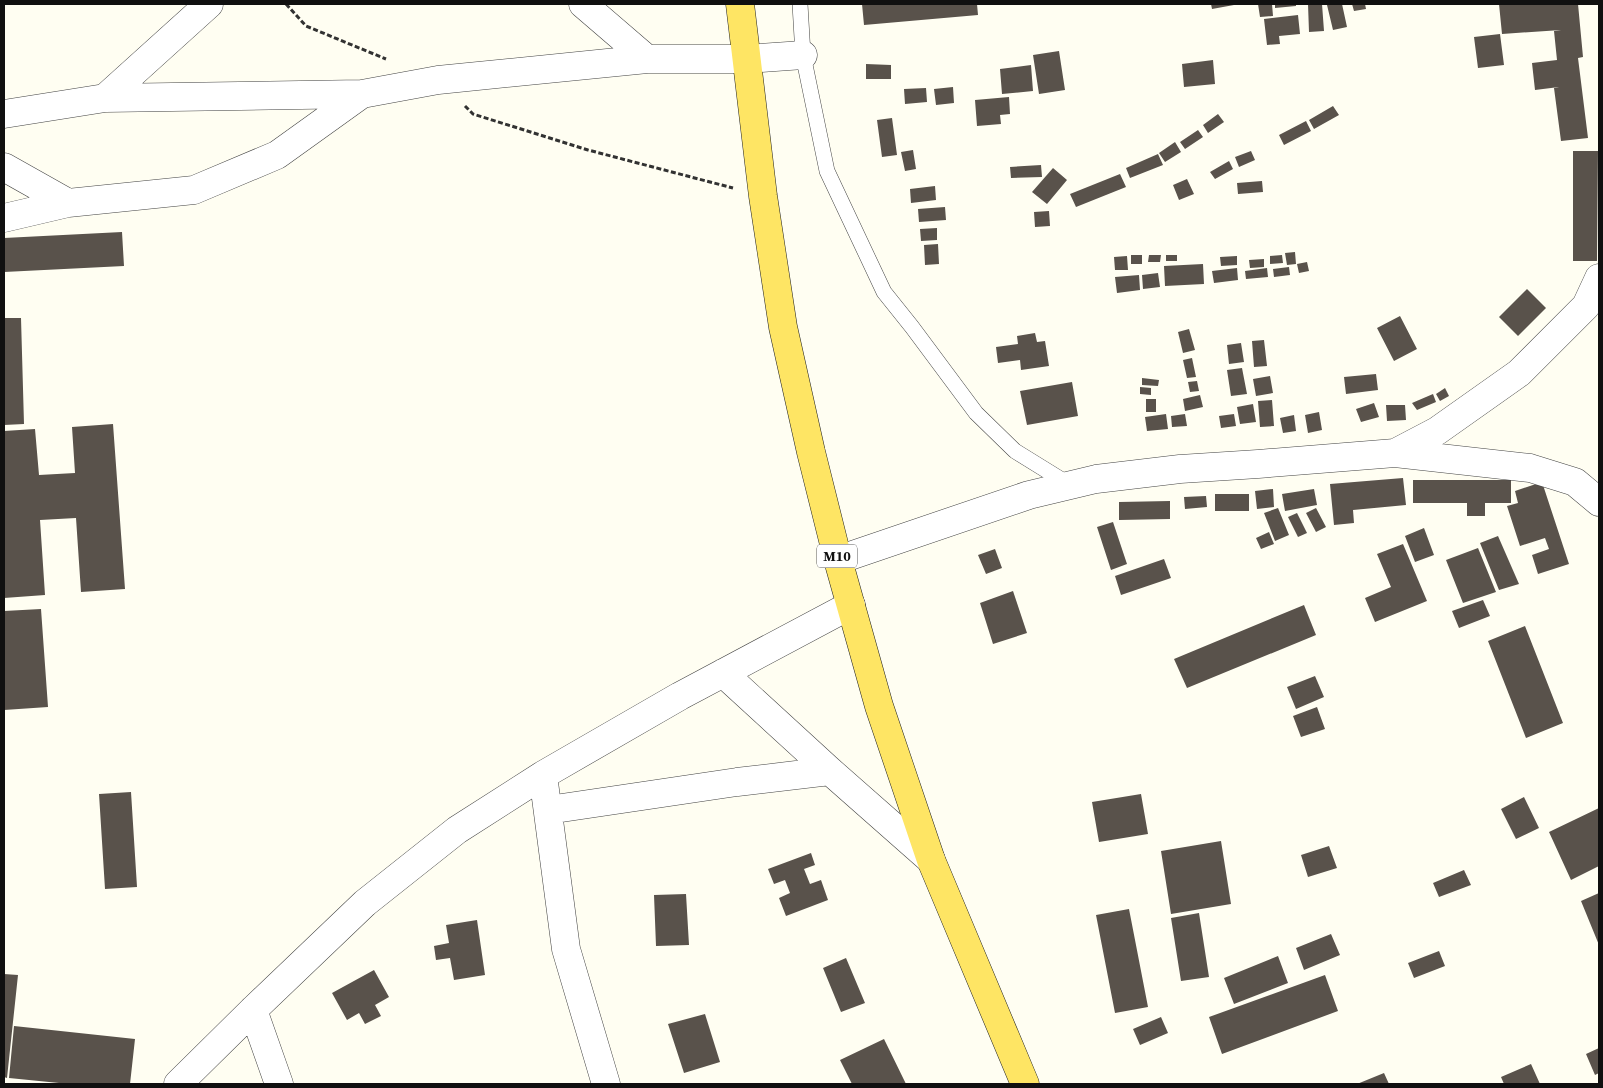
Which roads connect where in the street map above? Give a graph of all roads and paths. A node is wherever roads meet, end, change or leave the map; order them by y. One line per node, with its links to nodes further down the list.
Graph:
1 (209, 4): 12 (street)
2 (286, 4): 9 (path)
3 (583, 4): 7 (street)
4 (740, 4): 8 (main road, M10)
5 (800, 4): 6 (lane)
6 (803, 55): 8 (street); 20 (lane)
7 (647, 59): 8 (street); 10 (street)
8 (746, 59): 15 (main road, M10)
9 (394, 62)
10 (438, 80): 11 (street); 15 (path)
11 (362, 94): 12 (street); 16 (street)
12 (105, 98): 13 (street)
13 (4, 114)
14 (4, 168): 16 (street)
15 (763, 196): 22 (main road, M10)
16 (68, 203): 17 (street)
17 (4, 218)
18 (1599, 278): 19 (street)
19 (1396, 453): 20 (street); 21 (street)
20 (1070, 485): 22 (street)
21 (1599, 502)
22 (838, 560): 23 (main road, M10)
23 (851, 605): 24 (street); 28 (main road, M10)
24 (724, 673): 25 (street); 26 (street)
25 (830, 771): 27 (street); 28 (street)
26 (543, 775): 27 (street); 29 (street)
27 (548, 810): 30 (street)
28 (931, 860): 33 (main road, M10)
29 (253, 1010): 31 (street); 32 (street)
30 (599, 1080)
31 (178, 1084)
32 (279, 1084)
33 (1025, 1084)

